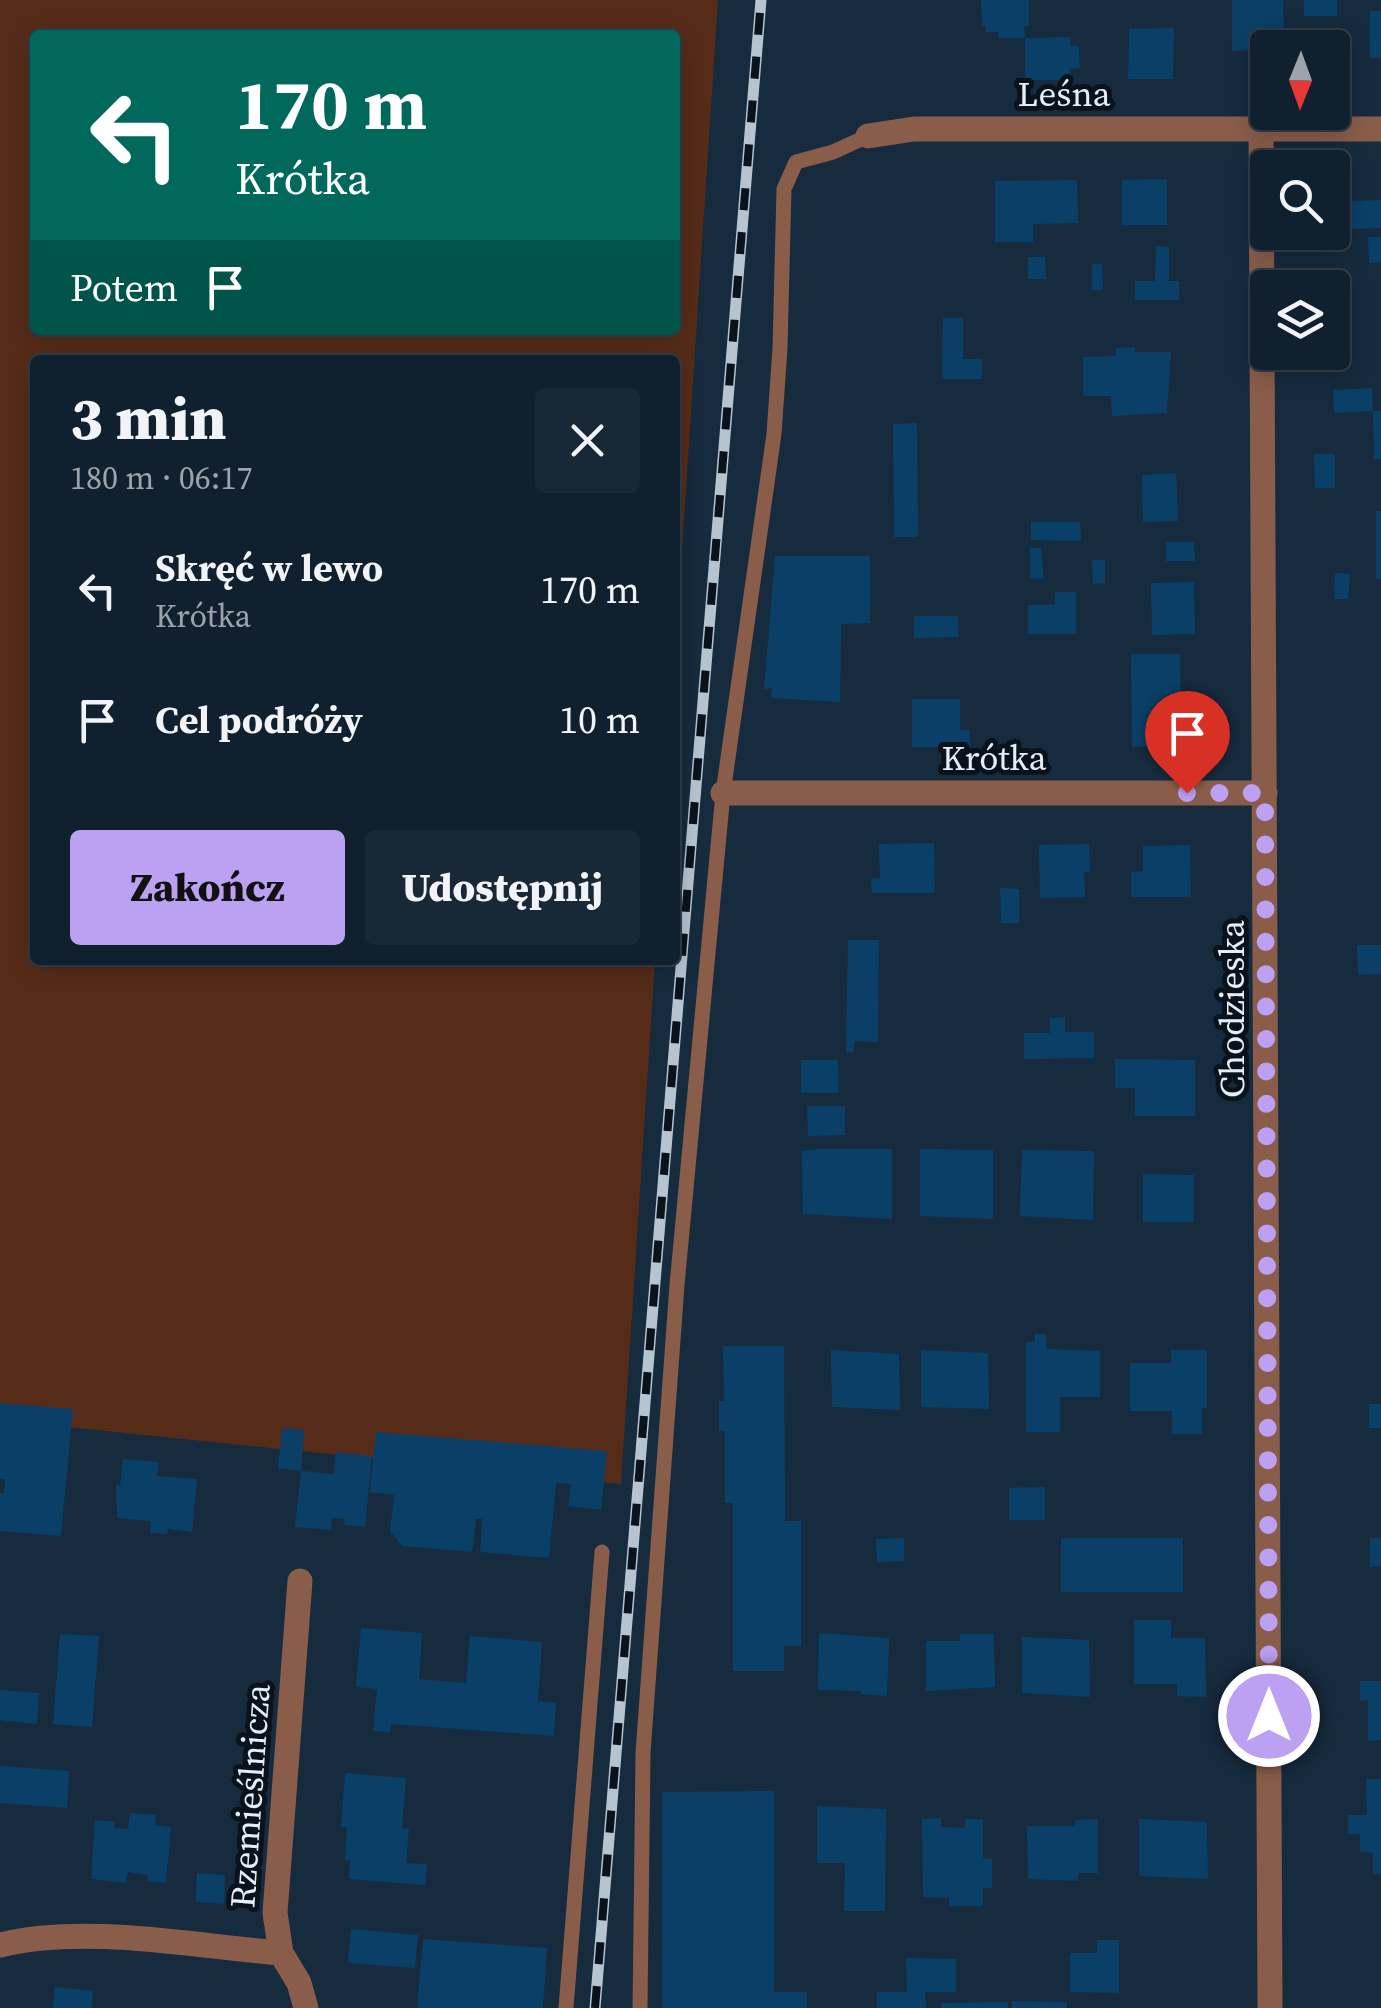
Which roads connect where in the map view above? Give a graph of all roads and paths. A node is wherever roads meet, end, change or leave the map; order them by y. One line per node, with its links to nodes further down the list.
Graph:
1 (1250, 129): 5 (street, Leśna)
2 (1350, 129): 3 (street)
3 (1381, 129)
4 (1261, 130): 7 (street, Chodzieska)
5 (868, 136): 6 (lane)
6 (723, 793): 7 (street, Krótka); 14 (lane)
7 (1265, 793): 15 (street, Chodzieska)
8 (602, 1552): 13 (lane)
9 (300, 1582): 11 (street, Rzemieślnicza)
10 (0, 1946): 11 (street)
11 (281, 1953): 12 (street, Rzemieślnicza)
12 (306, 2008)
13 (566, 2008)
14 (640, 2008)
15 (1270, 2008)

